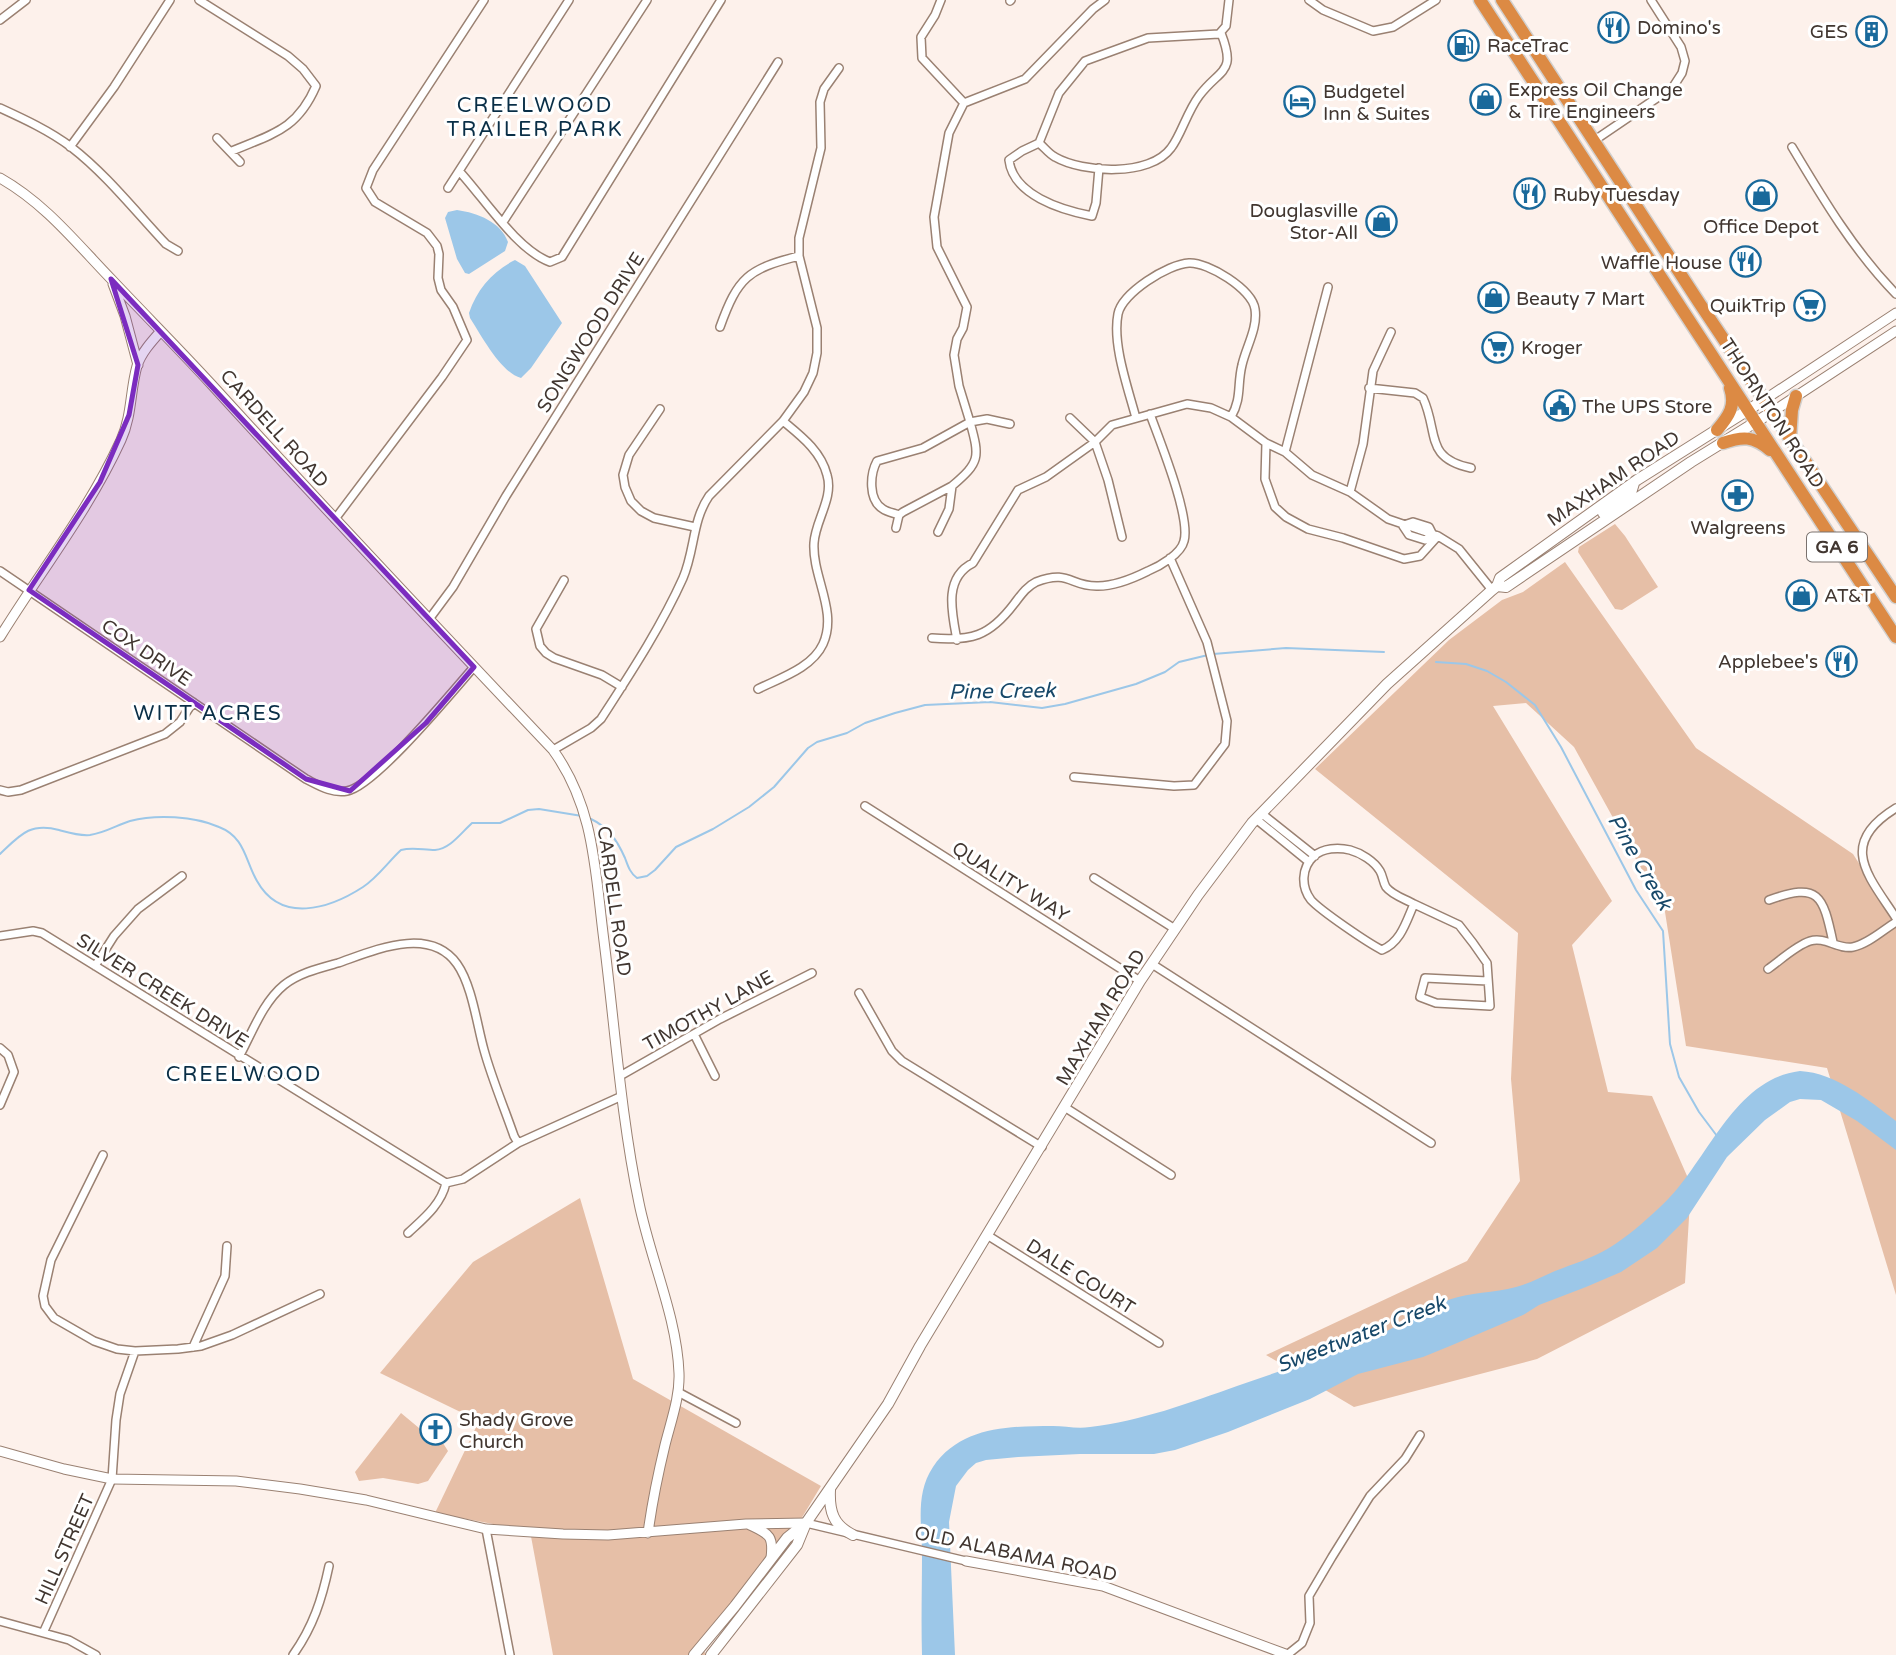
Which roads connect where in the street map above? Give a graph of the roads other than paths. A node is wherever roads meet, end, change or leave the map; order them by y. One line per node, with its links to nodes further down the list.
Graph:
1 (26, 0): 17 (street)
2 (170, 0): 27 (street)
3 (199, 0): 29 (street)
4 (484, 0): 74 (street)
5 (569, 0): 32 (street)
6 (647, 0): 35 (street)
7 (721, 0): 35 (street)
8 (941, 0): 22 (street)
9 (1105, 0): 22 (street)
10 (1229, 0): 19 (street)
11 (1310, 0): 12 (street)
12 (1436, 0)
13 (1480, 0): 47 (highway, THORNTON ROAD / GA 6)
14 (1502, 0): 18 (highway, THORNTON ROAD / GA 6)
15 (1508, 0): 18 (highway)
16 (1651, 0): 25 (street)
17 (0, 20)
18 (1515, 20): 25 (highway, THORNTON ROAD / GA 6)
19 (1221, 33): 26 (street); 31 (street)
20 (778, 62): 88 (street, SONGWOOD DRIVE)
21 (839, 68): 37 (street)
22 (964, 103): 59 (street)
23 (0, 108): 27 (street)
24 (217, 138): 29 (street)
25 (1595, 140): 50 (highway, THORNTON ROAD / GA 6)
26 (1040, 142): 31 (street); 31 (street)
27 (71, 147): 36 (street)
28 (1792, 147): 40 (street)
29 (232, 151): 30 (street)
30 (240, 162)
31 (1099, 168)
32 (459, 171): 34 (street); 35 (street)
33 (0, 178): 38 (street, CARDELL ROAD)
34 (448, 188)
35 (503, 222)
36 (178, 251)
37 (799, 256): 42 (street); 58 (street)
38 (111, 279): 43 (street, CARDELL ROAD); 46 (street)
39 (1328, 287): 67 (street)
40 (1896, 294)
41 (1896, 313): 50 (street, MAXHAM ROAD)
42 (720, 327)
43 (161, 331): 46 (street); 74 (street, CARDELL ROAD)
44 (1391, 331): 48 (street)
45 (1896, 331): 49 (street, MAXHAM ROAD)
46 (138, 366): 86 (street)
47 (1728, 381): 52 (highway, THORNTON ROAD / GA 6); 62 (highway)
48 (1369, 388): 69 (street); 72 (street)
49 (1796, 396): 53 (street, MAXHAM ROAD); 63 (highway)
50 (1764, 400): 52 (main road, MAXHAM ROAD); 53 (highway, THORNTON ROAD / GA 6)
51 (660, 409): 76 (street)
52 (1748, 411): 60 (highway, THORNTON ROAD / GA 6); 62 (main road, MAXHAM ROAD)
53 (1772, 412): 60 (main road, MAXHAM ROAD); 63 (highway, THORNTON ROAD / GA 6)
54 (1150, 414): 55 (street); 57 (street); 82 (street)
55 (1231, 417): 57 (street); 65 (street)
56 (1070, 418): 64 (street)
57 (1136, 418): 64 (street)
58 (783, 421): 76 (street); 95 (street)
59 (970, 422): 61 (street); 71 (street); 73 (street)
60 (1756, 422): 66 (main road, MAXHAM ROAD); 68 (highway, THORNTON ROAD / GA 6)
61 (1010, 424)
62 (1717, 430): 70 (main road, MAXHAM ROAD)
63 (1790, 440): 87 (highway, THORNTON ROAD / GA 6)
64 (1095, 442): 81 (street); 92 (street)
65 (1266, 443): 67 (street); 80 (street)
66 (1723, 443): 68 (highway); 79 (main road, MAXHAM ROAD)
67 (1285, 452): 72 (street)
68 (1779, 458): 90 (highway, THORNTON ROAD / GA 6)
69 (1471, 468)
70 (1634, 483): 79 (main road); 85 (main road, MAXHAM ROAD)
71 (952, 486): 73 (street); 78 (street)
72 (1350, 492): 75 (street)
73 (899, 515): 77 (street)
74 (335, 519): 88 (street, CARDELL ROAD)
75 (1403, 525): 80 (street); 80 (street)
76 (695, 527): 94 (street)
77 (896, 528)
78 (938, 532)
79 (1585, 534): 85 (main road, MAXHAM ROAD)
80 (1436, 536): 85 (street)
81 (1122, 537)
82 (1170, 558): 92 (street); 98 (street)
83 (0, 572): 86 (street, COX DRIVE)
84 (564, 580): 94 (street)
85 (1494, 588): 102 (main road, MAXHAM ROAD)
86 (29, 590): 89 (street); 96 (street, COX DRIVE)
87 (1896, 597)
88 (430, 618): 93 (street, CARDELL ROAD)
89 (0, 637)
90 (1896, 637)
91 (932, 638): 92 (street)
92 (957, 640)
93 (474, 667): 96 (street, COX DRIVE); 97 (street, CARDELL ROAD)
94 (622, 687): 97 (street)
95 (758, 689)
96 (193, 702): 99 (street)
97 (552, 750): 122 (street, CARDELL ROAD)
98 (1074, 777)
99 (0, 790)
100 (865, 806): 117 (street, QUALITY WAY)
101 (1896, 808): 108 (street)
102 (1258, 816): 103 (street); 109 (main road, MAXHAM ROAD)
103 (1312, 859): 107 (street); 107 (street)
104 (182, 876): 113 (street)
105 (1094, 878): 109 (street)
106 (1769, 900): 111 (street)
107 (1414, 904): 116 (street)
108 (1896, 920): 111 (street)
109 (1175, 929): 112 (main road, MAXHAM ROAD)
110 (0, 936): 113 (street, SILVER CREEK DRIVE)
111 (1833, 942): 114 (street)
112 (1152, 964): 117 (main road, MAXHAM ROAD); 128 (street)
113 (95, 966): 121 (street, SILVER CREEK DRIVE)
114 (1768, 969)
115 (812, 973): 119 (street, TIMOTHY LANE)
116 (1488, 981): 116 (street)
117 (1140, 982): 126 (main road, MAXHAM ROAD)
118 (859, 993): 129 (street)
119 (694, 1034): 122 (street, TIMOTHY LANE); 123 (street)
120 (0, 1048): 125 (street)
121 (239, 1056): 127 (street); 132 (street, SILVER CREEK DRIVE)
122 (620, 1076): 124 (street, CARDELL ROAD)
123 (715, 1076)
124 (622, 1096): 127 (street); 140 (street, CARDELL ROAD)
125 (0, 1105)
126 (1066, 1108): 129 (main road, MAXHAM ROAD); 131 (street)
127 (519, 1143): 132 (street)
128 (1432, 1143)
129 (1042, 1147): 134 (main road, MAXHAM ROAD)
130 (103, 1156): 139 (street)
131 (1171, 1175)
132 (446, 1183): 133 (street)
133 (408, 1233)
134 (987, 1235): 137 (street, DALE COURT); 145 (main road, MAXHAM ROAD)
135 (227, 1246): 138 (street)
136 (320, 1294): 138 (street)
137 (1159, 1343)
138 (192, 1348): 139 (street)
139 (135, 1351): 144 (street)
140 (678, 1392): 141 (street); 149 (street, CARDELL ROAD)
141 (736, 1423)
142 (1420, 1435): 161 (street)
143 (0, 1451): 144 (street)
144 (112, 1479): 148 (street); 155 (street, HILL STREET)
145 (830, 1488): 146 (main road, MAXHAM ROAD); 150 (main road)
146 (806, 1523): 147 (street); 150 (street, OLD ALABAMA ROAD); 151 (main road, MAXHAM ROAD); 160 (main road, MAXHAM ROAD)
147 (746, 1524): 149 (street); 151 (street)
148 (486, 1529): 149 (street); 158 (street)
149 (648, 1533)
150 (853, 1535): 152 (street, OLD ALABAMA ROAD)
151 (771, 1558): 159 (main road, MAXHAM ROAD)
152 (966, 1561): 161 (street, OLD ALABAMA ROAD)
153 (329, 1566): 157 (street)
154 (0, 1621): 155 (street)
155 (44, 1631): 156 (street)
156 (96, 1655)
157 (293, 1655)
158 (510, 1655)
159 (694, 1655)
160 (711, 1655)
161 (1287, 1655)

